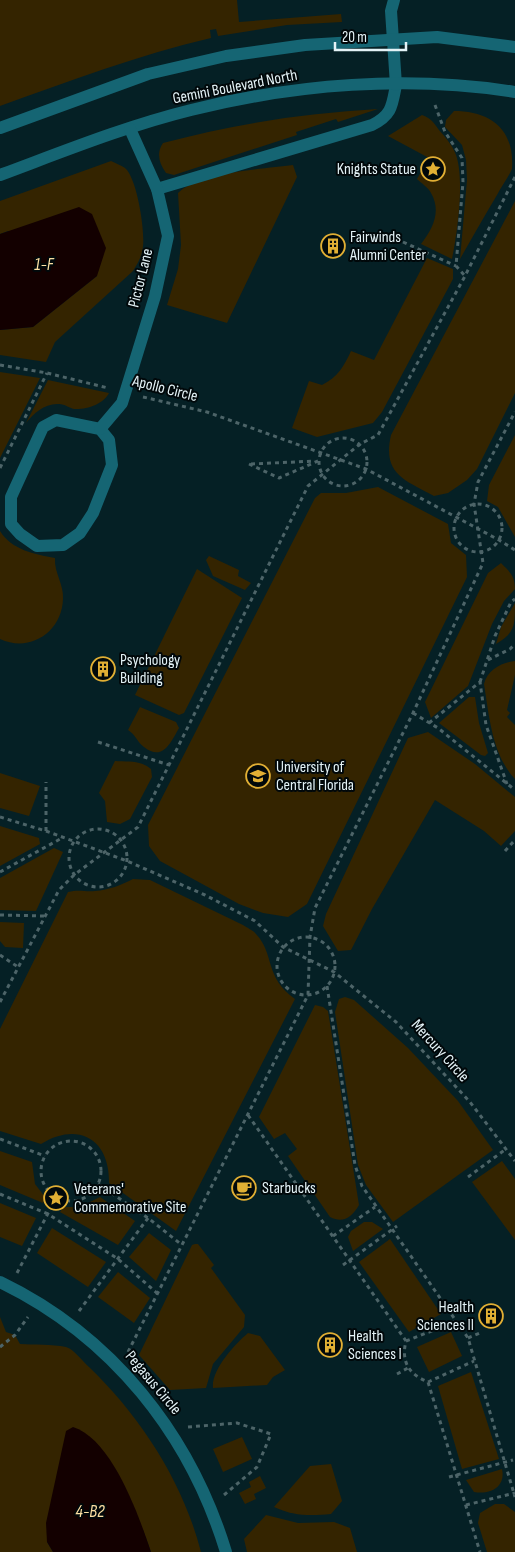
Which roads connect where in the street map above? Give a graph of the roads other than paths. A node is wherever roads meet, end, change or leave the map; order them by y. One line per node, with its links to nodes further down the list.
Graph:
1 (394, 0): 2 (street)
2 (392, 39): 3 (street, Gemini Boulevard North); 4 (street); 6 (street, Gemini Boulevard North)
3 (515, 47)
4 (396, 85): 5 (street, Gemini Boulevard North); 7 (street, Gemini Boulevard North); 9 (street)
5 (515, 92)
6 (0, 128)
7 (130, 128): 8 (street, Gemini Boulevard North); 9 (street, Pictor Lane)
8 (0, 175)
9 (157, 189): 10 (street, Pictor Lane)
10 (100, 429): 10 (street)
11 (5, 1284): 12 (street, Pegasus Circle)
12 (226, 1552)

